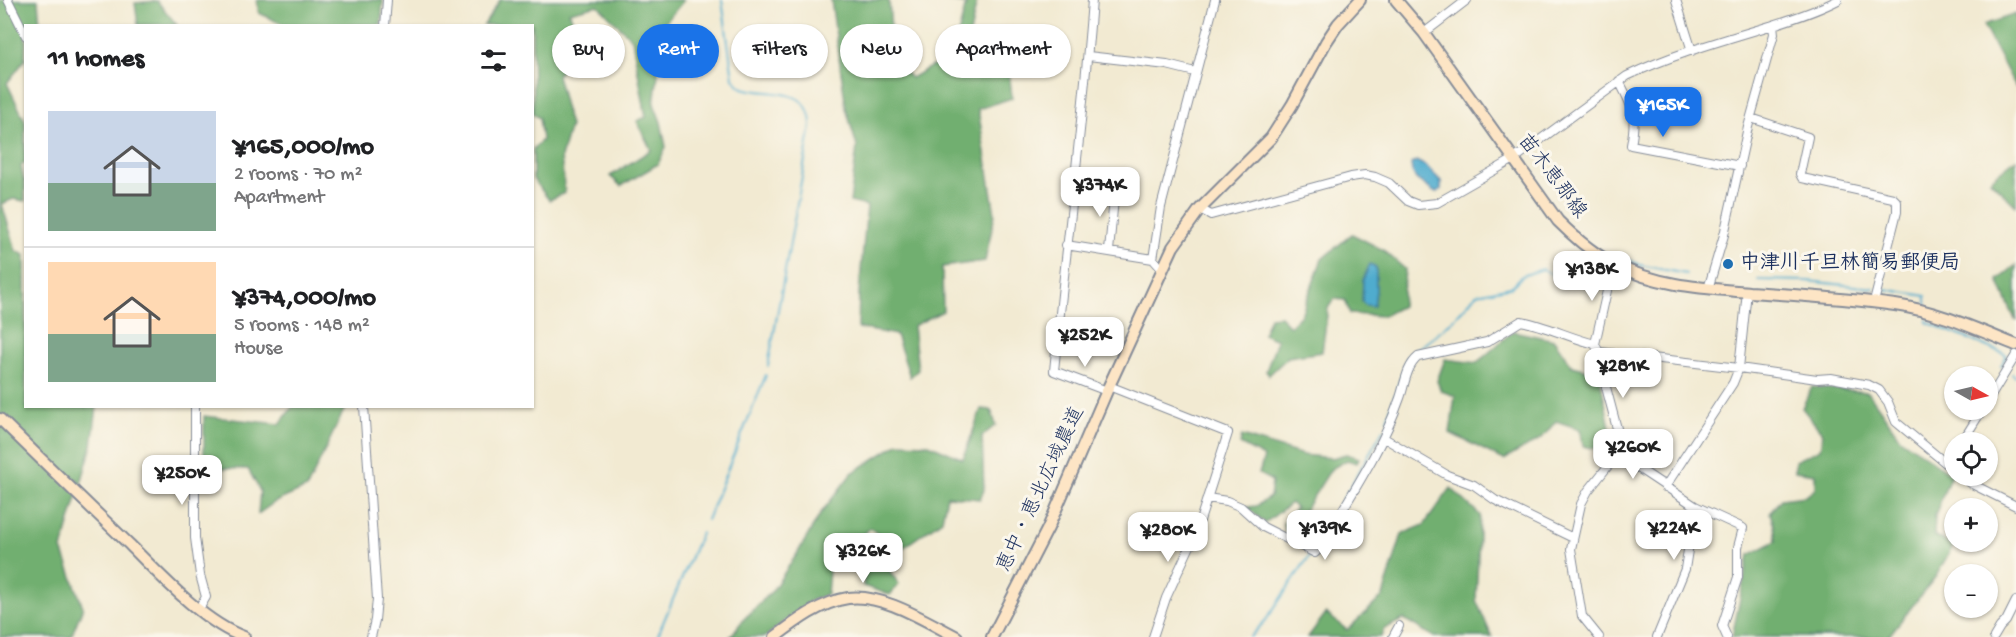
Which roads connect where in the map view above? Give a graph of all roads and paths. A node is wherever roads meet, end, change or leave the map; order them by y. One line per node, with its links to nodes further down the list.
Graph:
1 (8, 0): 12 (street)
2 (387, 0): 10 (street)
3 (1092, 0): 15 (street)
4 (1215, 0): 16 (street)
5 (1360, 0): 22 (street, 恵中・恵北広域農道)
6 (1396, 0): 13 (street, 苗木恵那線)
7 (1467, 0): 13 (street)
8 (1676, 0): 14 (street)
9 (1838, 0): 11 (street)
10 (386, 24)
11 (1773, 25): 14 (street); 18 (street)
12 (24, 32)
13 (1424, 33): 19 (street, 苗木恵那線)
14 (1692, 51): 17 (street)
15 (1088, 56): 16 (street); 23 (street)
16 (1195, 72): 25 (street)
17 (1619, 81): 19 (street); 20 (street)
18 (1751, 118): 20 (street); 30 (street)
19 (1514, 159): 22 (street); 26 (street, 苗木恵那線)
20 (1740, 166): 28 (street)
21 (1115, 188): 24 (street)
22 (1200, 209): 27 (street, 恵中・恵北広域農道)
23 (1066, 245): 24 (street); 37 (street)
24 (1109, 251): 25 (street)
25 (1153, 259): 27 (street)
26 (1613, 264): 28 (street, 苗木恵那線); 31 (street)
27 (1162, 269): 37 (street, 恵中・恵北広域農道)
28 (1708, 289): 29 (street, 苗木恵那線)
29 (1748, 291): 30 (street, 苗木恵那線); 35 (street)
30 (1874, 302): 32 (street, 苗木恵那線)
31 (1595, 344): 33 (street); 41 (street)
32 (2016, 345)
33 (1600, 352): 35 (street); 42 (street)
34 (2016, 355): 36 (street)
35 (1739, 368): 43 (street); 45 (street)
36 (1998, 385)
37 (1108, 388): 46 (street); 57 (street, 恵中・恵北広域農道)
38 (195, 408): 51 (street)
39 (364, 408): 54 (street)
40 (0, 419): 51 (street)
41 (1384, 438): 46 (street); 49 (street)
42 (1620, 451): 45 (street); 49 (street)
43 (1944, 461)
44 (1976, 486): 47 (street)
45 (1665, 487): 48 (street)
46 (1207, 498): 58 (street)
47 (2016, 506)
48 (1695, 507): 61 (street); 62 (street)
49 (1572, 538): 60 (street)
50 (2016, 601): 63 (street)
51 (199, 609): 53 (street)
52 (1399, 626): 59 (street)
53 (244, 637)
54 (371, 637)
55 (775, 637): 56 (street)
56 (957, 637)
57 (992, 637)
58 (1153, 637)
59 (1394, 637)
60 (1599, 637)
61 (1658, 637)
62 (1727, 637)
63 (1994, 637)

